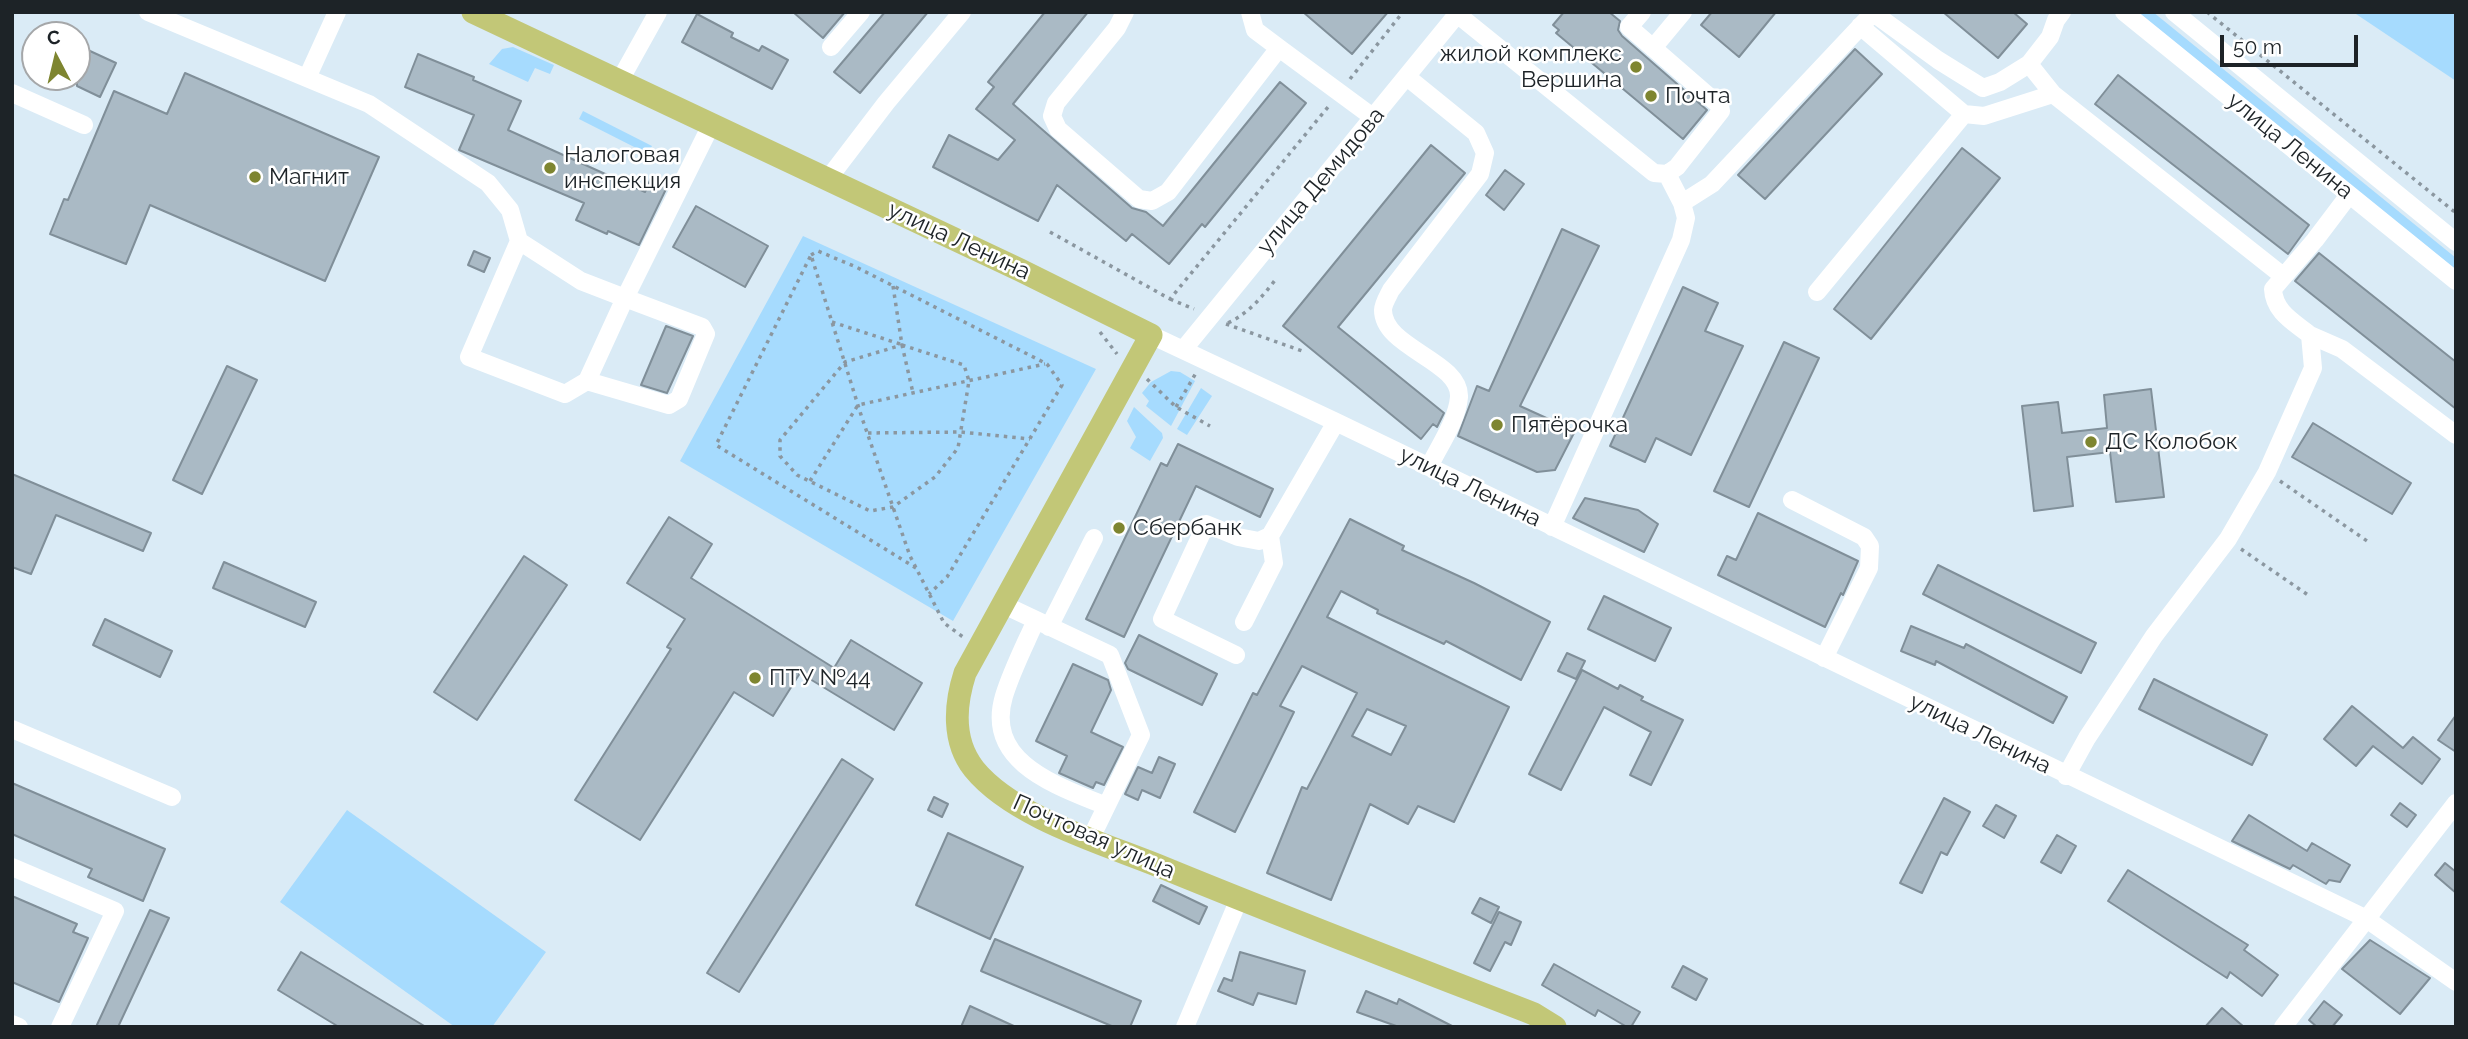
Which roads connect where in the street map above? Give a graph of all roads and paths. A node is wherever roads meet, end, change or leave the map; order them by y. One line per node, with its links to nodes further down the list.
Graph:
1 (148, 12): 24 (street)
2 (337, 12): 24 (street)
3 (658, 12): 25 (street)
4 (862, 12): 19 (street)
5 (962, 12): 34 (street)
6 (1125, 12): 20 (street)
7 (1250, 12): 20 (street)
8 (1403, 12): 27 (path)
9 (1642, 12): 21 (street)
10 (1683, 12): 21 (street)
11 (2062, 12): 22 (street)
12 (2124, 12): 35 (street, улица Ленина)
13 (2174, 12): 40 (street, улица Ленина)
14 (2207, 12): 37 (path)
15 (1458, 13): 23 (street, улица Демидова); 33 (street)
16 (1873, 13): 18 (street); 22 (street)
17 (482, 15): 25 (main road, улица Ленина)
18 (1860, 26): 29 (street); 36 (street)
19 (831, 47)
20 (1279, 48): 27 (street)
21 (1653, 48): 33 (street)
22 (2029, 64): 28 (street)
23 (1407, 77): 30 (street, улица Демидова); 69 (street)
24 (307, 78): 39 (street)
25 (619, 82): 32 (main road, улица Ленина)
26 (12, 93): 31 (street)
27 (1339, 93): 30 (street); 48 (path)
28 (2053, 94): 29 (street); 42 (street)
29 (1964, 114): 46 (street)
30 (1374, 118): 49 (street, улица Демидова)
31 (84, 125)
32 (710, 125): 34 (main road, улица Ленина); 47 (street)
33 (1667, 174): 36 (street)
34 (828, 179): 51 (main road, улица Ленина)
35 (2349, 195): 42 (street); 44 (street, улица Ленина)
36 (1682, 203): 74 (street)
37 (2456, 213)
38 (1050, 232): 48 (path)
39 (519, 241): 47 (street); 59 (street)
40 (2456, 242)
41 (811, 255): 45 (path); 50 (path); 79 (path)
42 (2283, 276): 52 (street)
43 (1276, 279): 49 (path)
44 (2456, 281)
45 (893, 286): 53 (path); 58 (path)
46 (1817, 292)
47 (625, 298): 59 (street); 59 (street)
48 (1170, 299): 49 (path)
49 (1218, 320): 54 (street, улица Демидова); 55 (path)
50 (832, 322): 53 (path); 57 (path)
51 (1151, 335): 54 (street, улица Ленина); 82 (main road, Почтовая улица)
52 (2310, 335): 67 (street); 70 (street)
53 (902, 345): 57 (path); 60 (path); 61 (path)
54 (1183, 349): 56 (street, улица Ленина)
55 (1305, 352)
56 (1205, 359): 63 (path); 64 (street, улица Ленина)
57 (845, 362): 62 (path); 71 (path)
58 (1047, 364): 60 (path); 68 (path)
59 (587, 381)
60 (969, 381): 61 (path); 65 (path)
61 (913, 393): 62 (path)
62 (858, 405): 66 (path); 71 (path)
63 (1176, 407)
64 (1335, 422): 69 (street, улица Ленина); 75 (street)
65 (961, 432): 66 (path); 68 (path); 73 (path)
66 (868, 433): 73 (path)
67 (2456, 435)
68 (1030, 439): 80 (path)
69 (1429, 467): 74 (street, улица Ленина)
70 (2267, 472): 77 (street); 78 (path)
71 (810, 481): 73 (path)
72 (1792, 500): 87 (street)
73 (893, 508): 79 (path)
74 (1552, 527): 87 (street, улица Ленина)
75 (1270, 536): 83 (street); 86 (street)
76 (1094, 538): 84 (street)
77 (2228, 540): 81 (path); 89 (street)
78 (2370, 543)
79 (916, 568): 80 (path)
80 (929, 594): 85 (path)
81 (2308, 595)
82 (1002, 604): 84 (street); 85 (main road, Почтовая улица)
83 (1244, 622)
84 (1042, 623): 92 (street); 92 (street)
85 (979, 649): 93 (main road, Почтовая улица)
86 (1236, 655)
87 (1824, 659): 89 (street, улица Ленина)
88 (12, 729): 90 (street)
89 (2067, 776): 96 (street, улица Ленина)
90 (172, 797)
91 (2456, 803): 96 (street)
92 (1106, 806): 93 (street)
93 (1091, 838): 95 (main road, Почтовая улица)
94 (12, 867): 100 (street)
95 (1239, 899): 101 (street); 102 (main road, Почтовая улица)
96 (2365, 918): 97 (street, улица Ленина); 103 (street)
97 (2456, 982)
98 (12, 1024): 99 (street)
99 (19, 1027)
100 (60, 1027)
101 (1185, 1027)
102 (1555, 1027)
103 (2283, 1027)

